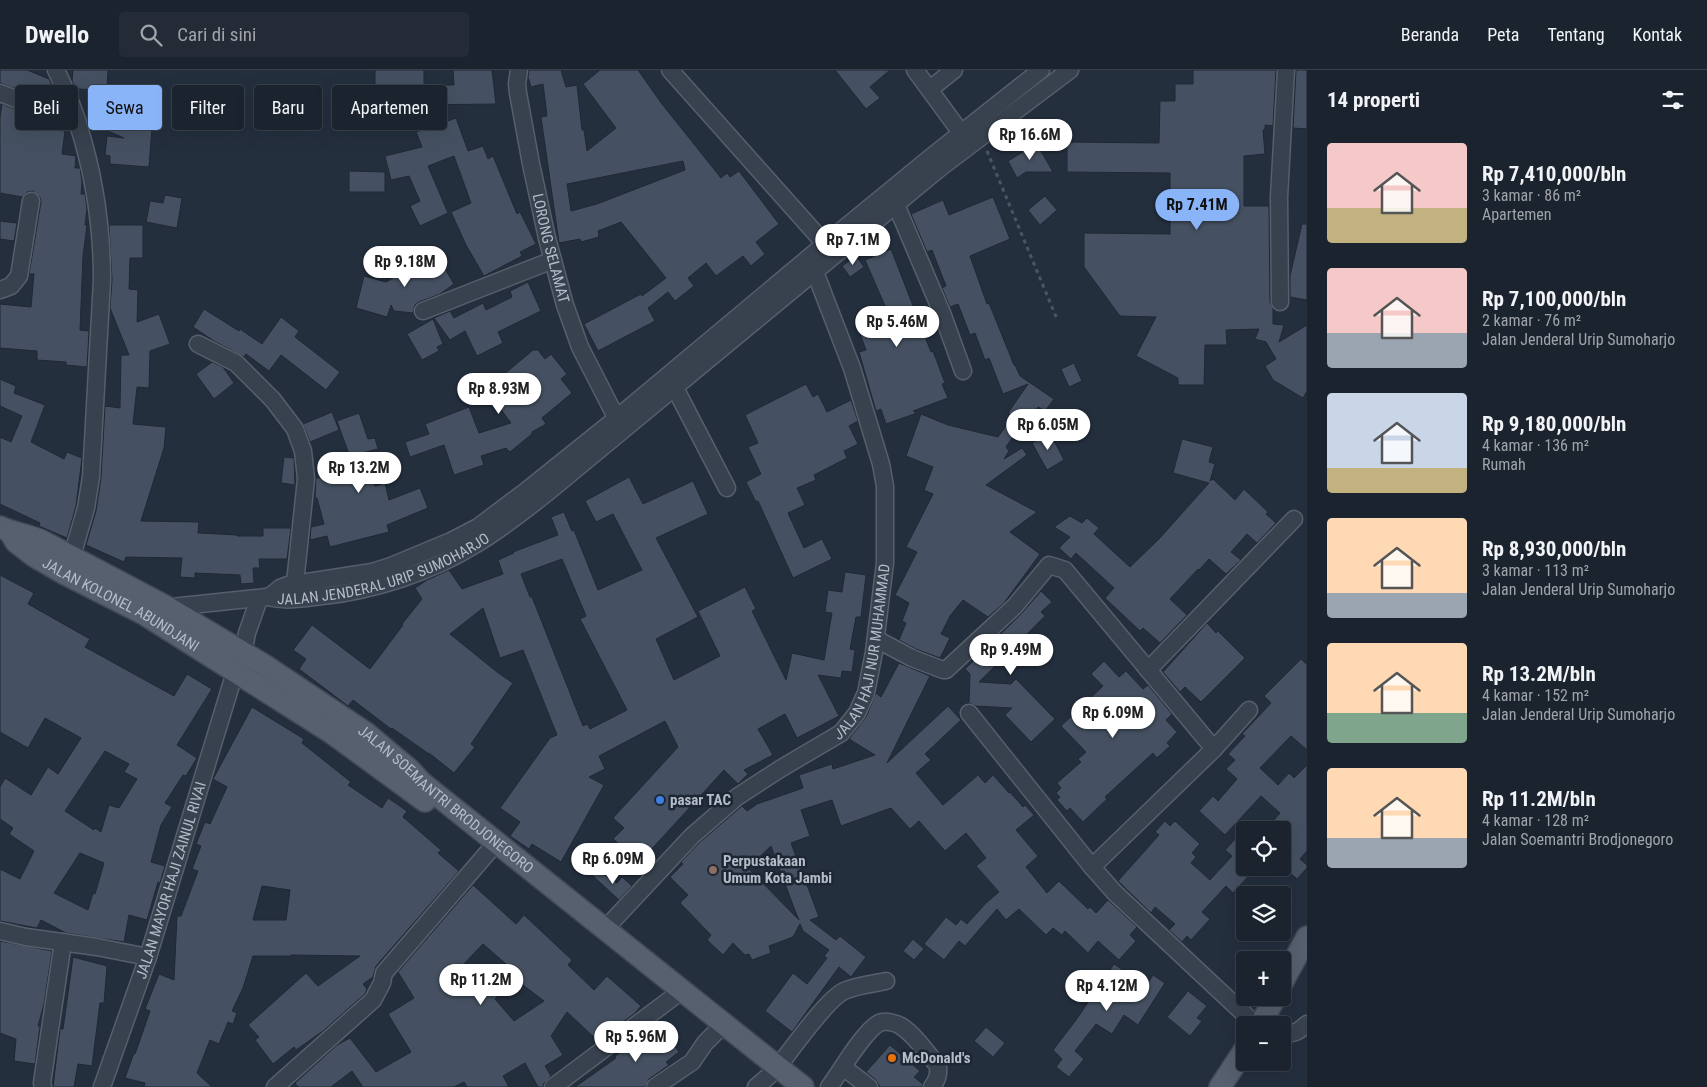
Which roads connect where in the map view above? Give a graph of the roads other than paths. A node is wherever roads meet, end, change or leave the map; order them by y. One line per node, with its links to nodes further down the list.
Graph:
1 (56, 70): 9 (street)
2 (519, 70): 19 (street, LORONG SELAMAT)
3 (670, 70): 18 (street)
4 (915, 70): 10 (street)
5 (954, 70): 10 (street)
6 (1070, 70): 11 (street, JALAN JENDERAL URIP SUMOHARJO)
7 (1286, 70): 22 (street)
8 (1038, 71): 11 (street); 15 (street, JALAN JENDERAL URIP SUMOHARJO)
9 (62, 85)
10 (930, 88): 15 (street)
11 (1047, 88): 15 (street, JALAN JENDERAL URIP SUMOHARJO)
12 (0, 93): 13 (street)
13 (15, 99)
14 (78, 122): 31 (street)
15 (971, 138): 16 (street, JALAN JENDERAL URIP SUMOHARJO)
16 (894, 198): 18 (street, JALAN JENDERAL URIP SUMOHARJO); 25 (street)
17 (31, 200): 21 (street)
18 (829, 250): 20 (street, JALAN JENDERAL URIP SUMOHARJO)
19 (553, 260): 23 (street); 27 (street, LORONG SELAMAT)
20 (811, 265): 26 (street, JALAN JENDERAL URIP SUMOHARJO); 27 (street, JALAN JENDERAL URIP SUMOHARJO); 36 (street, JALAN HAJI NUR MUHAMMAD)
21 (0, 290)
22 (1280, 302)
23 (423, 311)
24 (198, 344): 32 (street)
25 (964, 371)
26 (675, 388): 27 (street, JALAN JENDERAL URIP SUMOHARJO); 28 (street)
27 (620, 424): 32 (street, JALAN JENDERAL URIP SUMOHARJO); 33 (street, JALAN JENDERAL URIP SUMOHARJO)
28 (727, 488)
29 (1294, 519): 38 (street)
30 (5, 529): 31 (main road, JALAN KOLONEL ABUNDJANI); 35 (main road, JALAN KOLONEL ABUNDJANI)
31 (72, 556): 34 (main road, JALAN KOLONEL ABUNDJANI)
32 (295, 584): 33 (street, JALAN JENDERAL URIP SUMOHARJO)
33 (264, 598): 34 (street); 37 (street, JALAN MAYOR HAJI ZAINUL RIVAI)
34 (167, 607): 35 (street); 37 (main road, JALAN KOLONEL ABUNDJANI)
35 (144, 614): 37 (main road, JALAN KOLONEL ABUNDJANI)
36 (876, 639): 38 (street); 44 (street, JALAN HAJI NUR MUHAMMAD)
37 (239, 663): 42 (main road, JALAN SOEMANTRI BRODJONEGORO); 44 (main road, JALAN SOEMANTRI BRODJONEGORO); 48 (street, JALAN MAYOR HAJI ZAINUL RIVAI)
38 (1148, 670): 41 (street)
39 (1249, 710): 41 (street)
40 (969, 714): 43 (street)
41 (1214, 749): 43 (street)
42 (489, 851): 44 (main road, JALAN SOEMANTRI BRODJONEGORO); 61 (street)
43 (1092, 867): 52 (street)
44 (597, 926): 51 (main road, JALAN SOEMANTRI BRODJONEGORO); 58 (main road, JALAN SOEMANTRI BRODJONEGORO)
45 (0, 931): 47 (street)
46 (1307, 937): 49 (main road)
47 (63, 942): 48 (street); 60 (street)
48 (148, 957): 59 (street, JALAN MAYOR HAJI ZAINUL RIVAI)
49 (1291, 966)
50 (886, 981): 58 (street)
51 (676, 995): 54 (main road, JALAN SOEMANTRI BRODJONEGORO); 62 (street)
52 (1246, 1016)
53 (1307, 1024): 55 (street)
54 (718, 1030): 58 (main road, JALAN SOEMANTRI BRODJONEGORO); 63 (street)
55 (1291, 1034)
56 (1236, 1063): 69 (main road)
57 (843, 1067): 66 (street); 67 (street); 68 (street)
58 (768, 1076): 64 (main road, JALAN SOEMANTRI BRODJONEGORO); 65 (main road, JALAN SOEMANTRI BRODJONEGORO)
59 (108, 1082)
60 (43, 1087)
61 (276, 1087)
62 (553, 1087)
63 (655, 1087)
64 (787, 1087)
65 (803, 1087)
66 (829, 1087)
67 (869, 1087)
68 (932, 1087)
69 (1220, 1087)

